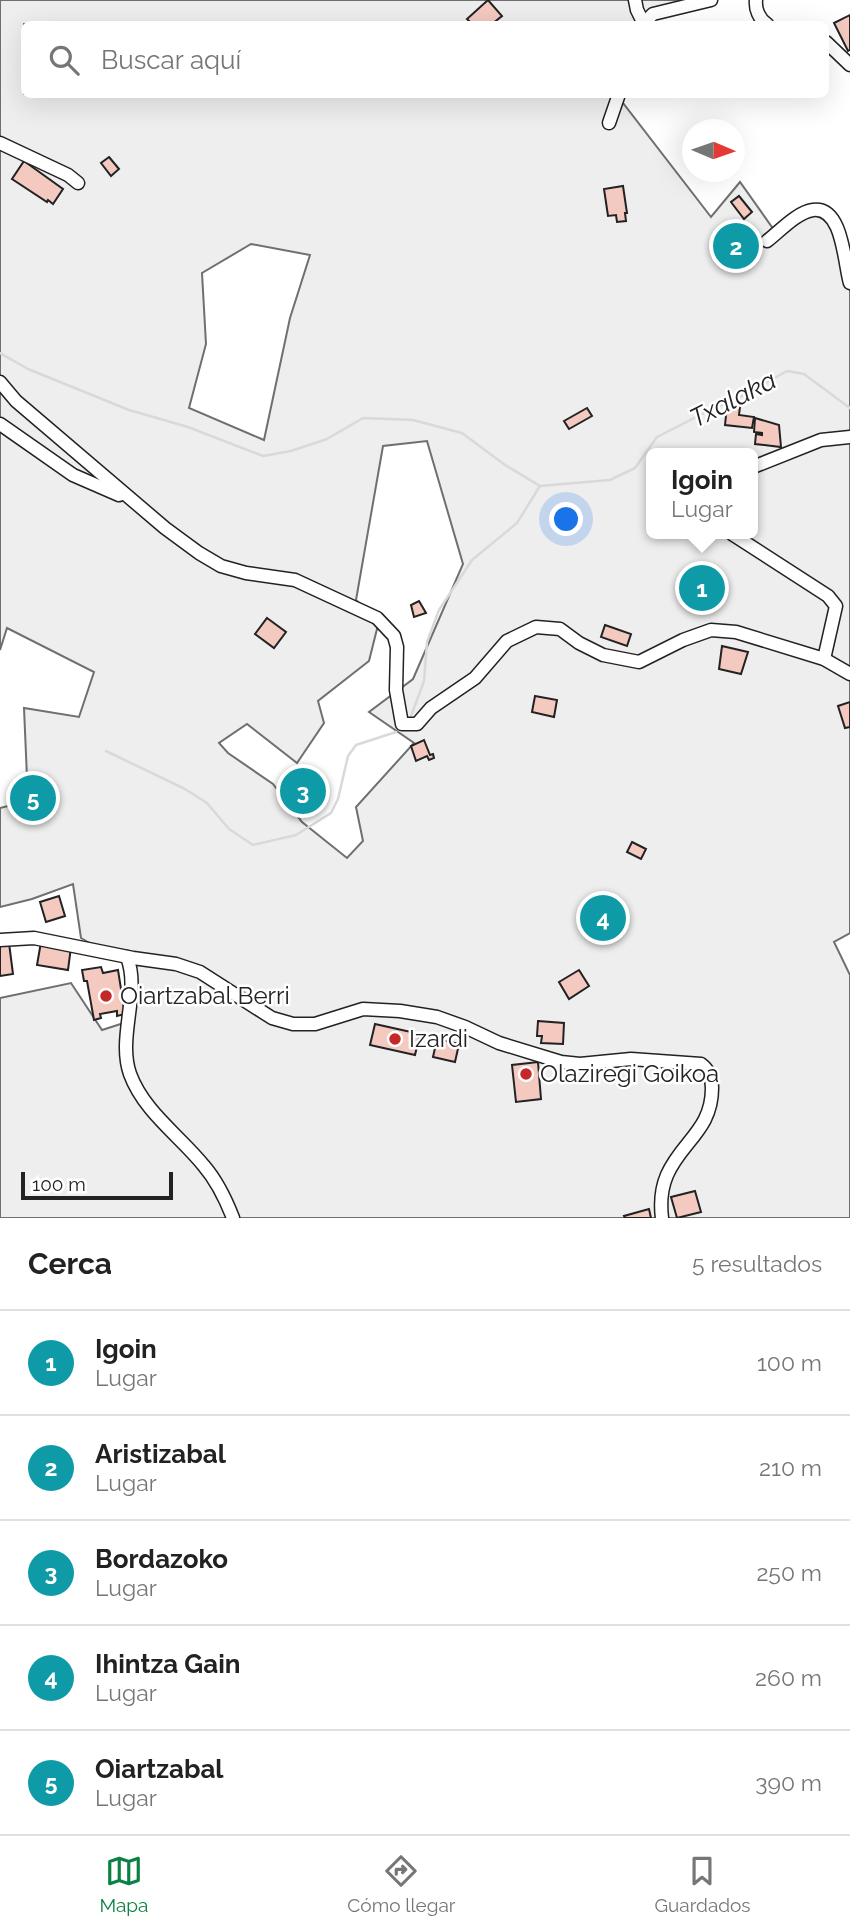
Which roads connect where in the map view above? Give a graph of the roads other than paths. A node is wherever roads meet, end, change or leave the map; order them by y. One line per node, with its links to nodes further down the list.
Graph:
1 (635, 0): 4 (street)
2 (711, 0): 5 (street)
3 (756, 0): 6 (street)
4 (642, 21)
5 (645, 21)
6 (762, 21)
7 (829, 46): 8 (street)
8 (850, 65)
9 (617, 98): 10 (street)
10 (608, 123)
11 (0, 142): 12 (street)
12 (78, 183)
13 (767, 241): 14 (street)
14 (850, 283)
15 (0, 382): 19 (street)
16 (0, 424): 19 (street)
17 (850, 437): 18 (street)
18 (758, 465)
19 (132, 499): 21 (street)
20 (740, 539): 21 (street)
21 (824, 659): 22 (street)
22 (850, 674)
23 (0, 940): 24 (street)
24 (127, 957): 25 (street); 26 (street)
25 (233, 1218)
26 (662, 1218)

